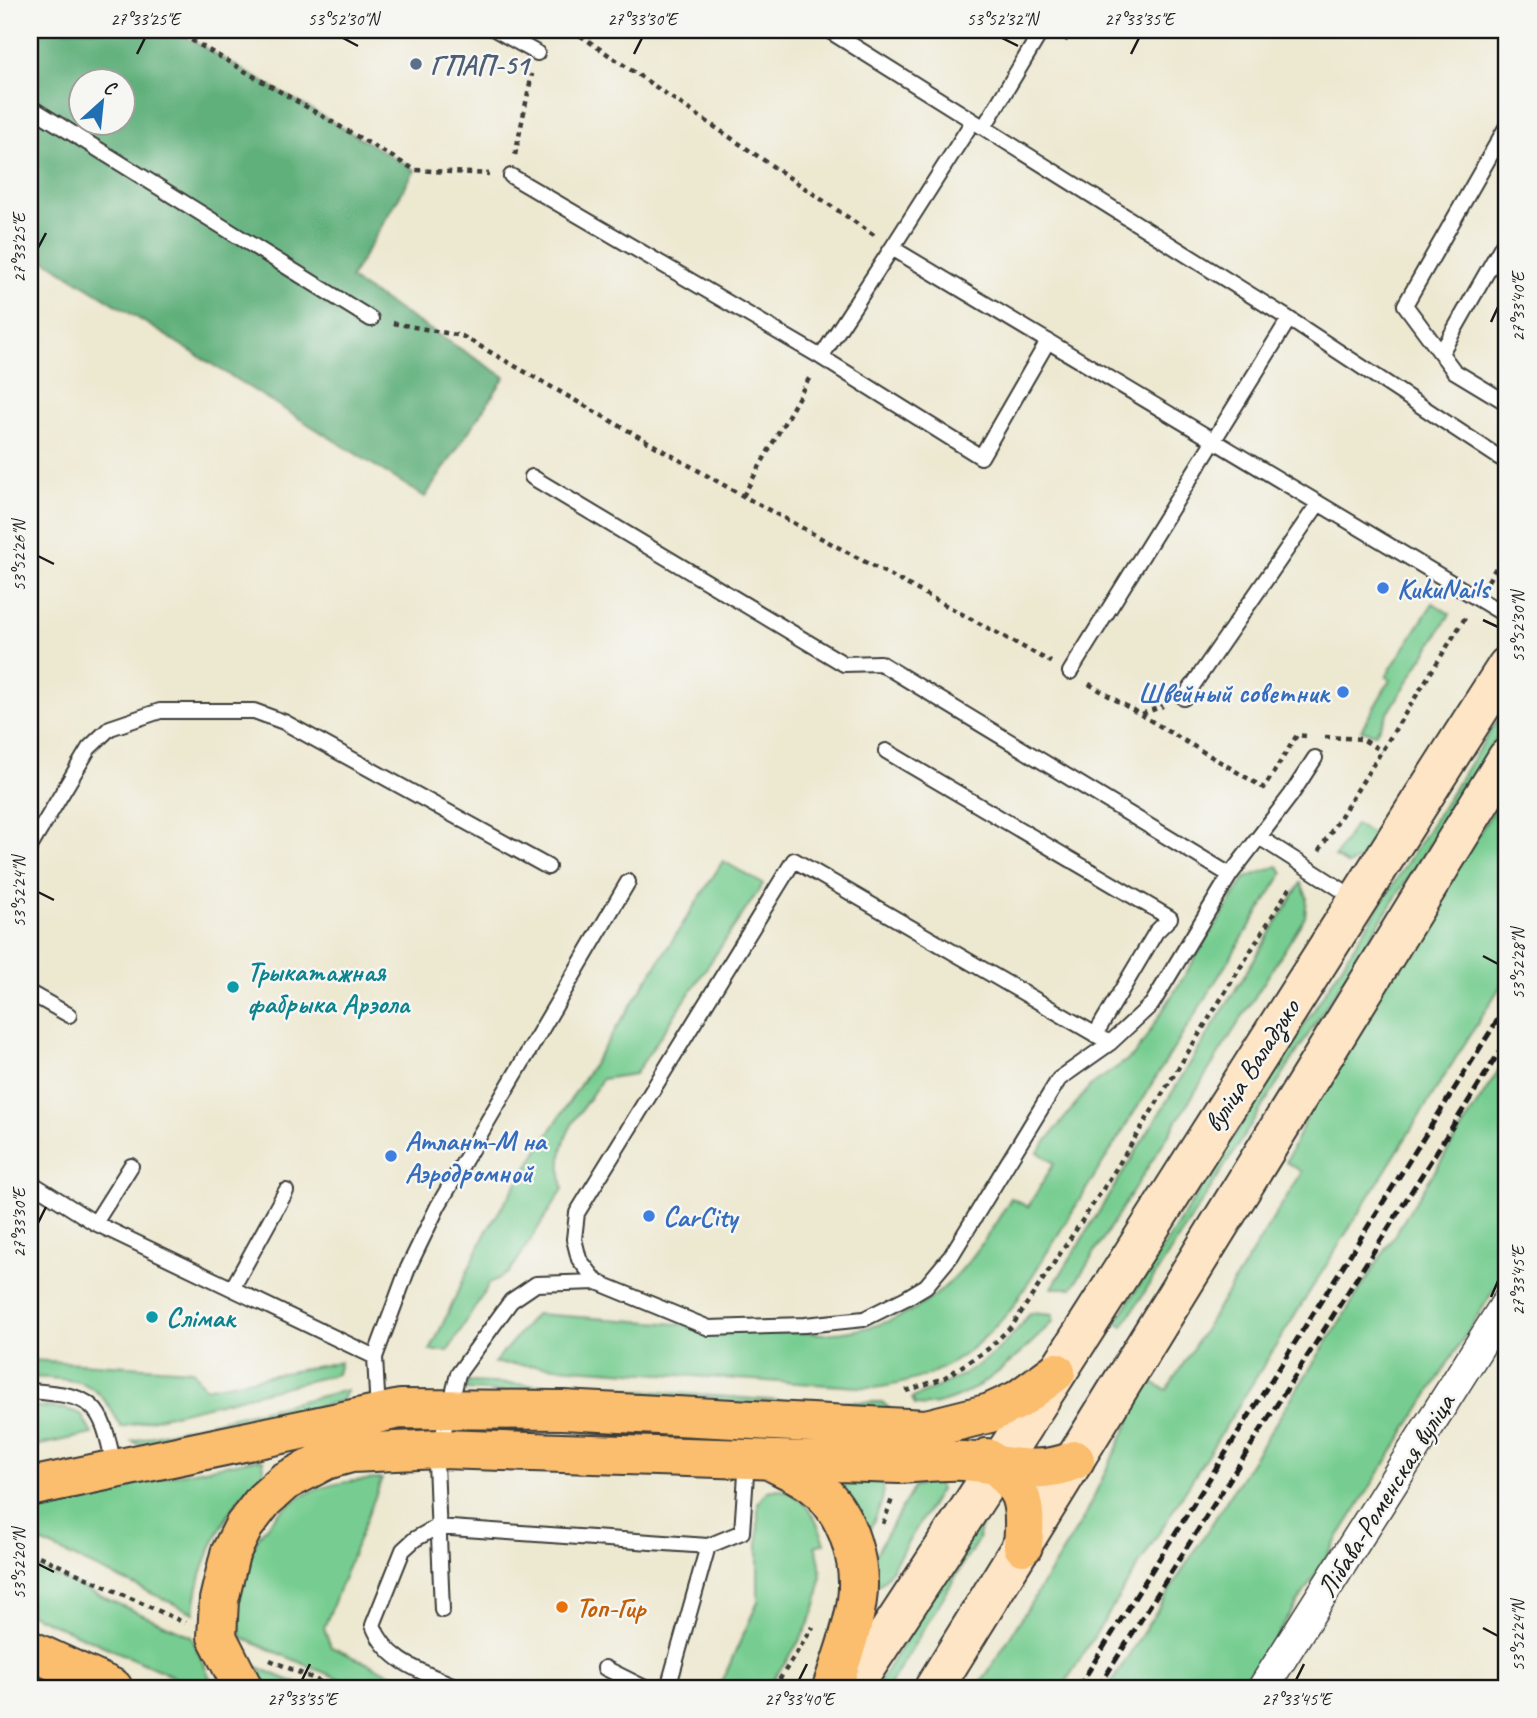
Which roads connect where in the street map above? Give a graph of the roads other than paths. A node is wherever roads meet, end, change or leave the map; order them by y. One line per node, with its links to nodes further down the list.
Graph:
1 (496, 30): 4 (lane)
2 (828, 30): 6 (lane)
3 (1042, 30): 6 (lane)
4 (537, 53)
5 (30, 107): 11 (lane)
6 (978, 124): 10 (lane); 12 (lane)
7 (1507, 126): 14 (lane)
8 (511, 176): 15 (lane)
9 (1507, 237): 14 (lane)
10 (892, 248): 13 (lane); 15 (lane)
11 (371, 319)
12 (1289, 319): 17 (lane); 18 (lane)
13 (1048, 341): 15 (lane); 17 (lane)
14 (1441, 353): 16 (lane)
15 (821, 357)
16 (1507, 403)
17 (1212, 440): 20 (lane); 23 (lane)
18 (1500, 458)
19 (533, 477): 31 (lane)
20 (1318, 504): 21 (lane); 24 (lane)
21 (1507, 615)
22 (1507, 666): 33 (main road, вуліца Валадзько)
23 (1070, 672)
24 (1184, 698)
25 (887, 751): 36 (lane)
26 (1315, 758): 28 (lane)
27 (1507, 758): 53 (main road, вуліца Валадзько)
28 (1259, 837): 31 (lane); 33 (lane)
29 (30, 846): 30 (lane)
30 (548, 867)
31 (1230, 875): 37 (lane)
32 (628, 882): 45 (lane)
33 (1357, 899): 46 (main road, вуліца Валадзько)
34 (30, 993): 35 (lane)
35 (69, 1015)
36 (1095, 1035): 37 (lane); 42 (lane)
37 (1110, 1043): 42 (lane)
38 (131, 1166): 41 (lane)
39 (30, 1182): 41 (lane)
40 (286, 1191): 43 (lane)
41 (95, 1223): 43 (lane)
42 (597, 1282): 48 (lane)
43 (233, 1287): 45 (lane)
44 (1507, 1302): 64 (street, Лібава-Роменская вуліца)
45 (375, 1357): 50 (lane)
46 (1056, 1372): 49 (main road); 54 (main road, вуліца Валадзько)
47 (30, 1391): 55 (lane)
48 (450, 1408): 49 (main road); 50 (main road); 51 (lane)
49 (926, 1429): 54 (main road)
50 (368, 1432): 51 (main road); 55 (main road); 63 (main road)
51 (440, 1449): 52 (main road); 57 (lane)
52 (757, 1458): 54 (main road); 58 (lane); 69 (main road)
53 (1075, 1460): 54 (main road); 59 (main road, вуліца Валадзько)
54 (999, 1467): 59 (main road); 70 (main road, вуліца Валадзько)
55 (115, 1468): 56 (main road)
56 (30, 1487)
57 (438, 1527): 58 (lane); 60 (lane); 66 (lane)
58 (708, 1546): 68 (lane)
59 (1023, 1546): 71 (main road, вуліца Валадзько)
60 (442, 1610)
61 (30, 1650): 65 (main road)
62 (605, 1668): 67 (lane)
63 (251, 1672)
64 (1268, 1687)
65 (113, 1688)
66 (459, 1688)
67 (645, 1688)
68 (668, 1688)
69 (832, 1688)
70 (852, 1688)
71 (934, 1688)

